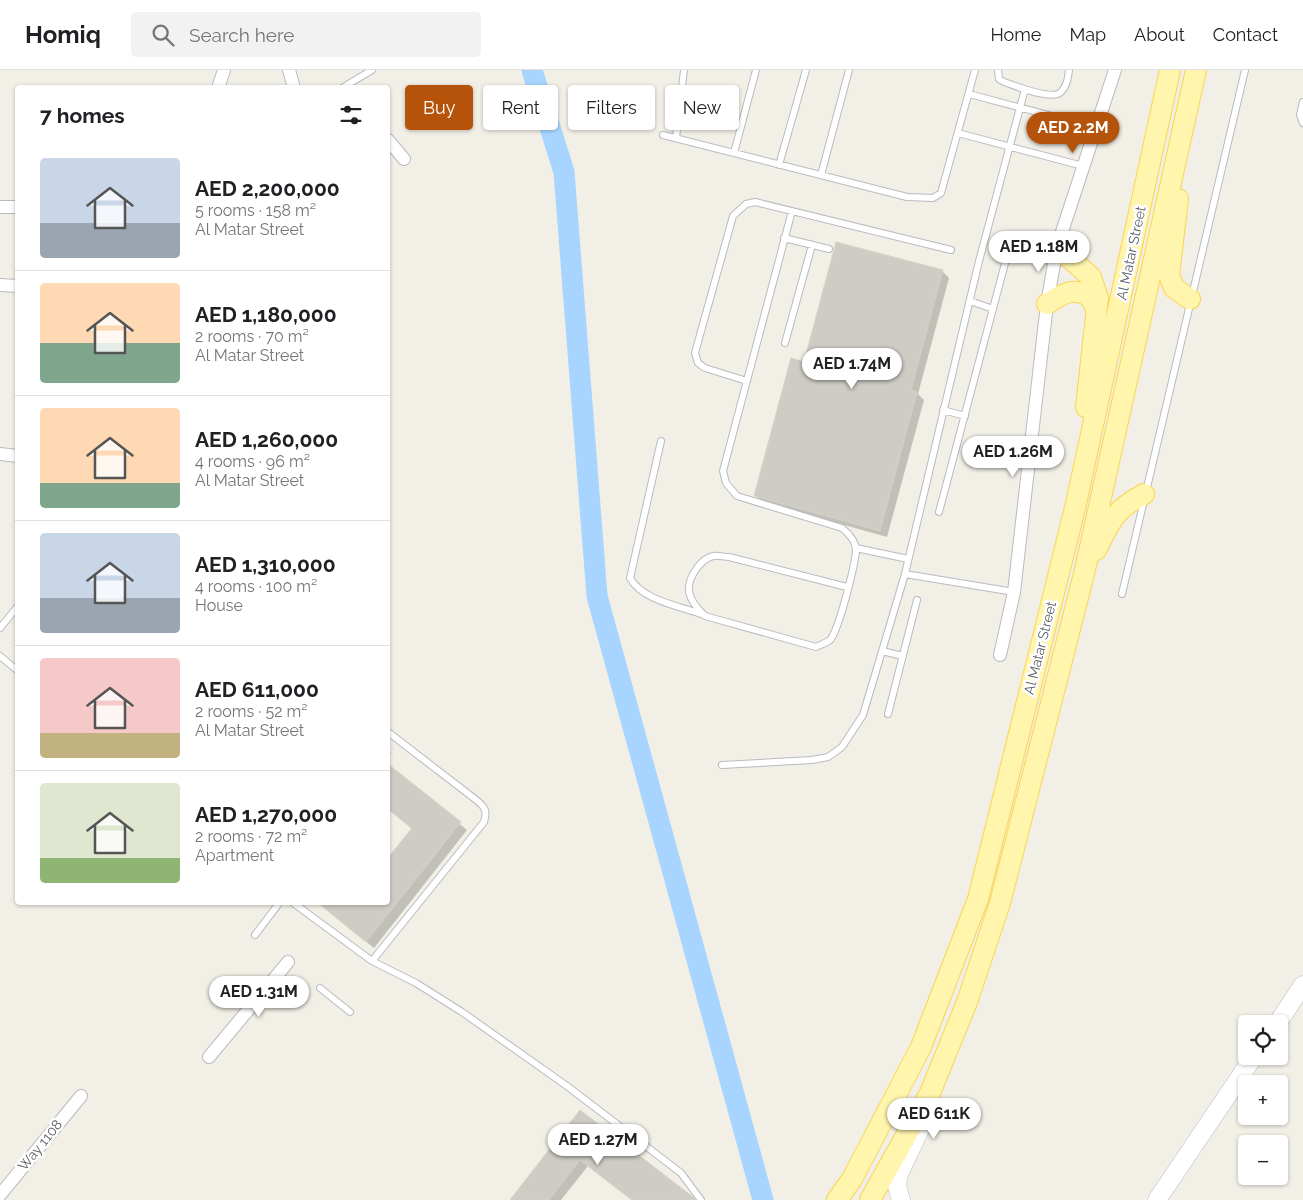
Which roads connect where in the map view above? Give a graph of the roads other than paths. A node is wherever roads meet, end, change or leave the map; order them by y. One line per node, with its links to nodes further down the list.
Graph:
1 (224, 70): 15 (street)
2 (289, 70): 16 (street)
3 (372, 70): 17 (lane)
4 (684, 70): 26 (lane)
5 (756, 70): 29 (lane)
6 (806, 70): 32 (lane)
7 (850, 70): 34 (lane)
8 (975, 70): 19 (lane)
9 (998, 70): 18 (lane)
10 (1069, 70): 18 (lane)
11 (1115, 70): 23 (street)
12 (1170, 70): 59 (main road, Al Matar Street)
13 (1196, 70): 31 (main road, Al Matar Street)
14 (1245, 70): 46 (lane)
15 (219, 85)
16 (293, 85)
17 (347, 85)
18 (1025, 89): 21 (lane)
19 (969, 94): 21 (lane); 24 (lane)
20 (1303, 102): 22 (lane)
21 (1020, 108): 23 (lane); 28 (lane)
22 (1303, 123)
23 (1097, 128): 33 (street)
24 (958, 133): 28 (lane); 34 (lane)
25 (663, 135): 26 (lane)
26 (676, 138): 29 (lane)
27 (390, 142): 30 (street)
28 (1009, 147): 33 (lane); 47 (lane)
29 (734, 153): 32 (lane)
30 (404, 159)
31 (1174, 164): 46 (main road); 64 (main road, Al Matar Street)
32 (779, 165): 34 (lane)
33 (1083, 166): 40 (street)
34 (821, 175)
35 (0, 207): 36 (street)
36 (15, 207)
37 (792, 211): 38 (lane); 42 (lane); 52 (lane)
38 (784, 238): 39 (lane); 52 (lane)
39 (812, 245): 41 (lane); 51 (lane)
40 (1057, 247): 48 (street); 50 (main road)
41 (829, 249)
42 (950, 250)
43 (1008, 252): 49 (lane)
44 (0, 285): 45 (street)
45 (15, 286)
46 (1190, 299): 58 (lane)
47 (970, 301): 49 (lane); 53 (lane)
48 (1048, 304): 50 (main road); 66 (street)
49 (993, 309): 54 (lane)
50 (1096, 310): 59 (main road)
51 (785, 343)
52 (747, 381): 61 (lane)
53 (944, 410): 54 (lane); 62 (lane)
54 (965, 416): 60 (lane)
55 (661, 441): 70 (lane)
56 (0, 454): 57 (street)
57 (15, 456)
58 (1144, 494): 64 (main road); 67 (lane)
59 (1075, 508): 95 (main road, Al Matar Street)
60 (939, 512)
61 (856, 548): 62 (lane); 65 (lane)
62 (908, 559): 63 (lane)
63 (905, 574): 66 (lane); 72 (lane)
64 (1084, 574): 91 (main road, Al Matar Street)
65 (847, 587): 70 (lane); 70 (lane)
66 (1014, 592): 75 (street)
67 (1122, 594)
68 (917, 600): 74 (lane)
69 (15, 610): 71 (lane)
70 (705, 616)
71 (0, 628)
72 (882, 651): 74 (lane); 79 (lane)
73 (0, 656): 76 (lane)
74 (903, 656): 77 (lane)
75 (1000, 656)
76 (15, 668)
77 (888, 714)
78 (390, 734): 83 (lane)
79 (722, 765)
80 (278, 905): 82 (lane)
81 (296, 905): 83 (lane)
82 (255, 935)
83 (372, 961): 94 (lane)
84 (288, 962): 89 (street)
85 (1303, 985): 88 (street)
86 (320, 988): 87 (lane)
87 (350, 1012)
88 (1283, 1015)
89 (209, 1057)
90 (1248, 1065): 98 (street)
91 (930, 1093): 96 (main road, Al Matar Street); 97 (street)
92 (81, 1096): 93 (street, Way 1108)
93 (0, 1195)
94 (701, 1200)
95 (837, 1200)
96 (870, 1200)
97 (902, 1200)
98 (1157, 1200)

